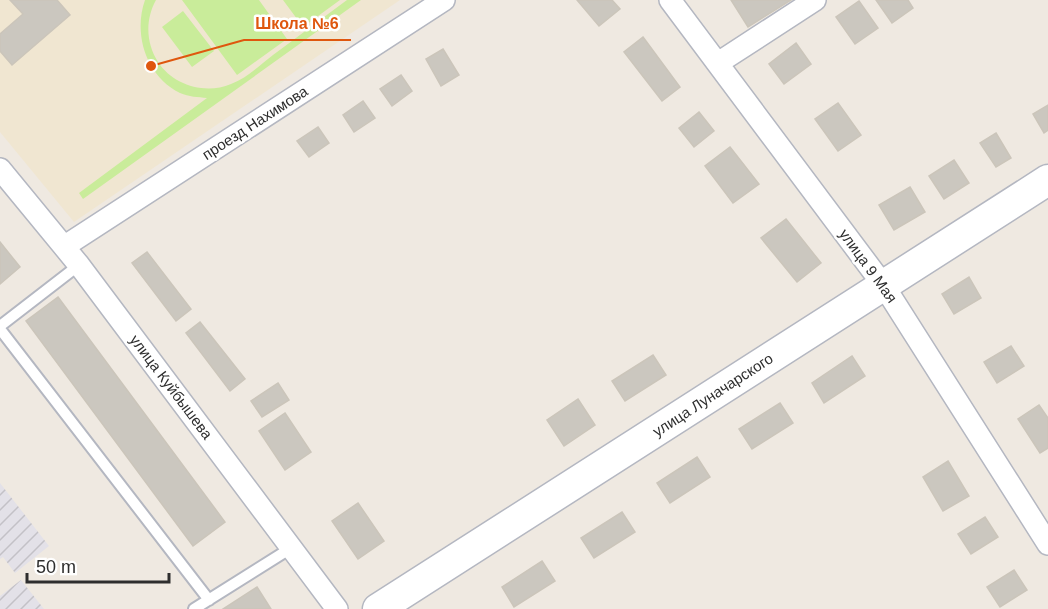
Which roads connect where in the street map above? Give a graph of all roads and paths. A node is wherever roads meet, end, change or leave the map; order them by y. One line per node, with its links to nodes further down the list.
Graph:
1 (444, 0): 7 (street, проезд Нахимова)
2 (670, 0): 4 (street, улица 9 Мая)
3 (815, 0): 4 (street)
4 (718, 63): 9 (street, улица 9 Мая)
5 (0, 170): 7 (street, улица Куйбышева)
6 (1048, 180): 9 (street, улица Луначарского)
7 (65, 246): 8 (street, улица Куйбышева)
8 (80, 265): 10 (lane); 12 (street, улица Куйбышева)
9 (884, 286): 11 (street, улица 9 Мая); 16 (street, улица Луначарского)
10 (0, 327): 13 (lane)
11 (1048, 544)
12 (291, 548): 13 (lane); 15 (street, улица Куйбышева)
13 (209, 600): 14 (lane)
14 (195, 609)
15 (337, 609)
16 (378, 609)

